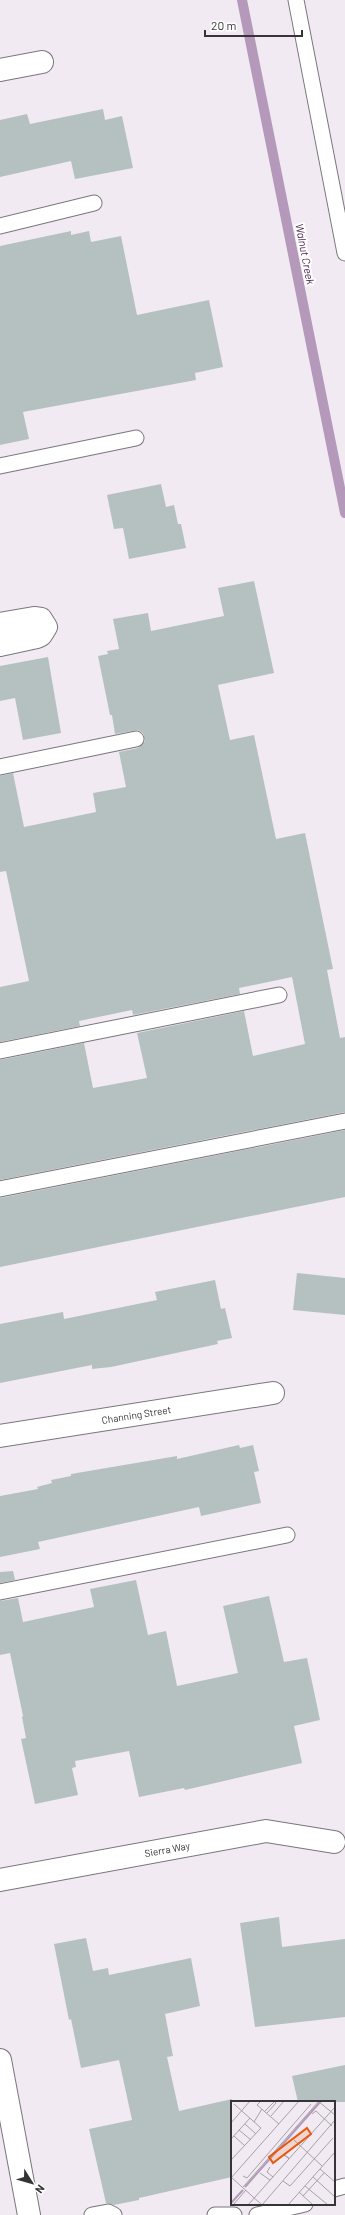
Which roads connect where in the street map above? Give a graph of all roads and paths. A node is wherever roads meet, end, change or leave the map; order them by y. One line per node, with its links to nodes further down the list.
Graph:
1 (296, 0): 6 (lane)
2 (42, 62): 3 (street)
3 (0, 70)
4 (94, 203): 5 (lane)
5 (0, 226)
6 (345, 253)
7 (136, 438): 8 (lane)
8 (0, 466)
9 (0, 624): 10 (street)
10 (0, 645)
11 (136, 738): 12 (lane)
12 (0, 767)
13 (279, 995): 14 (lane)
14 (0, 1051)
15 (345, 1121): 16 (lane)
16 (0, 1189)
17 (273, 1393): 18 (street, Channing Street)
18 (0, 1436)
19 (287, 1535): 20 (lane)
20 (0, 1592)
21 (334, 1842): 22 (street, Sierra Way)
22 (0, 1880)
23 (0, 2060): 27 (street)
24 (345, 2186): 25 (lane)
25 (335, 2189)
26 (301, 2205): 32 (lane)
27 (29, 2215)
28 (92, 2215): 29 (lane)
29 (114, 2215)
30 (215, 2215): 31 (lane)
31 (234, 2215)
32 (257, 2215)

